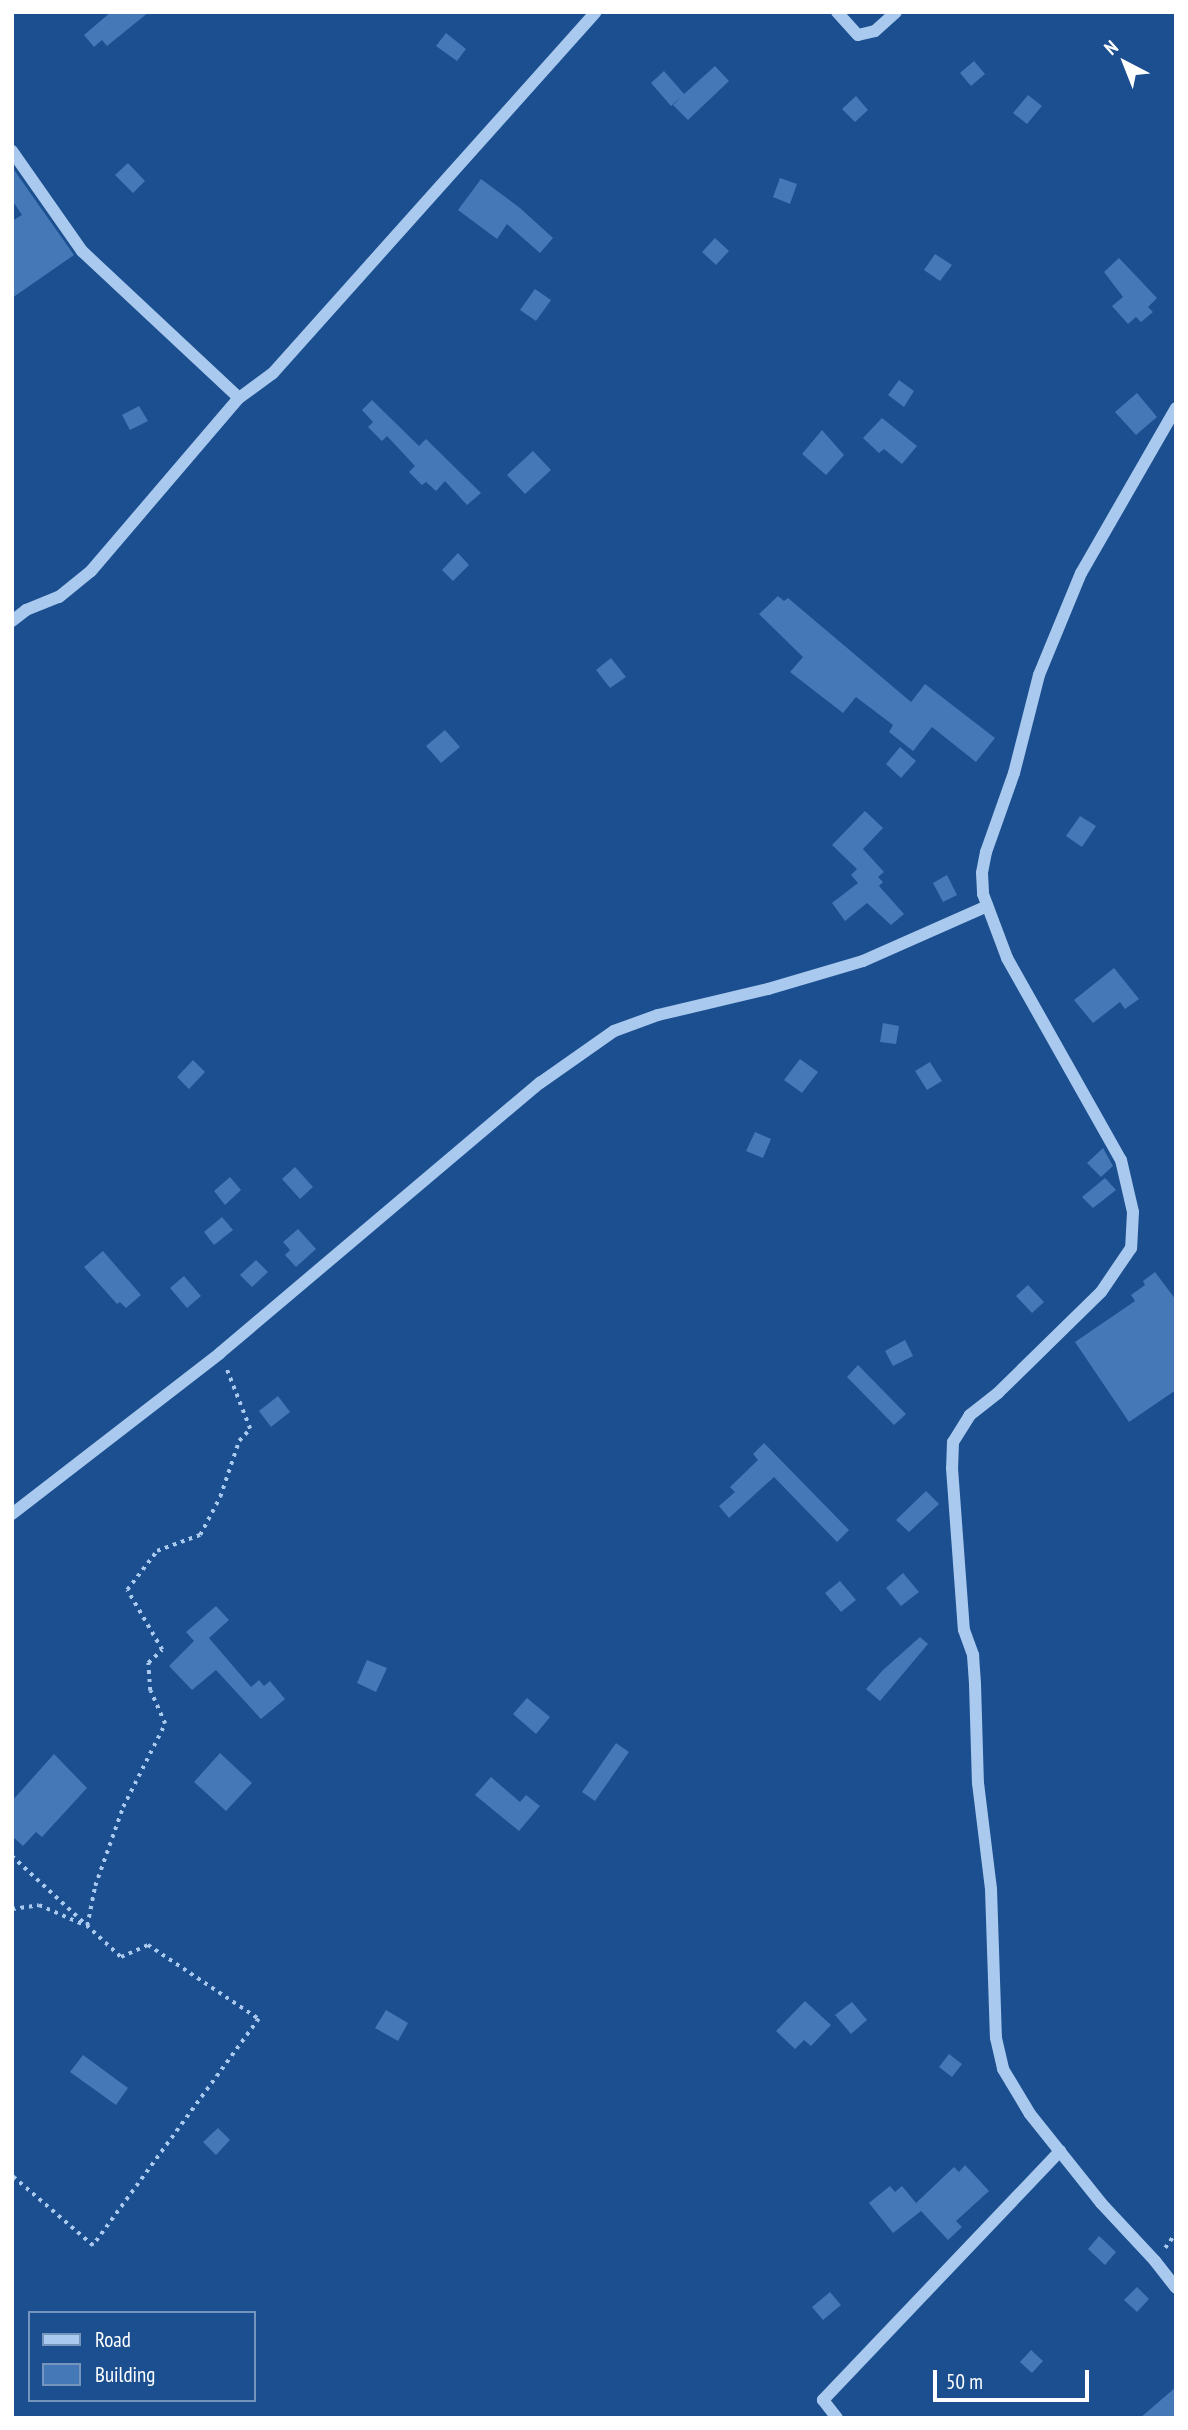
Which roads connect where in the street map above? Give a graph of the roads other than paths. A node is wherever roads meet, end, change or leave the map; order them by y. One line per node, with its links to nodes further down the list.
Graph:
1 (596, 12): 5 (street)
2 (837, 12): 3 (street)
3 (896, 12)
4 (12, 151): 5 (street)
5 (240, 398): 7 (street)
6 (1176, 408): 8 (street)
7 (12, 621)
8 (987, 906): 9 (street); 10 (street)
9 (12, 1514)
10 (1060, 2151): 11 (street); 12 (street)
11 (1176, 2288)
12 (837, 2418)

